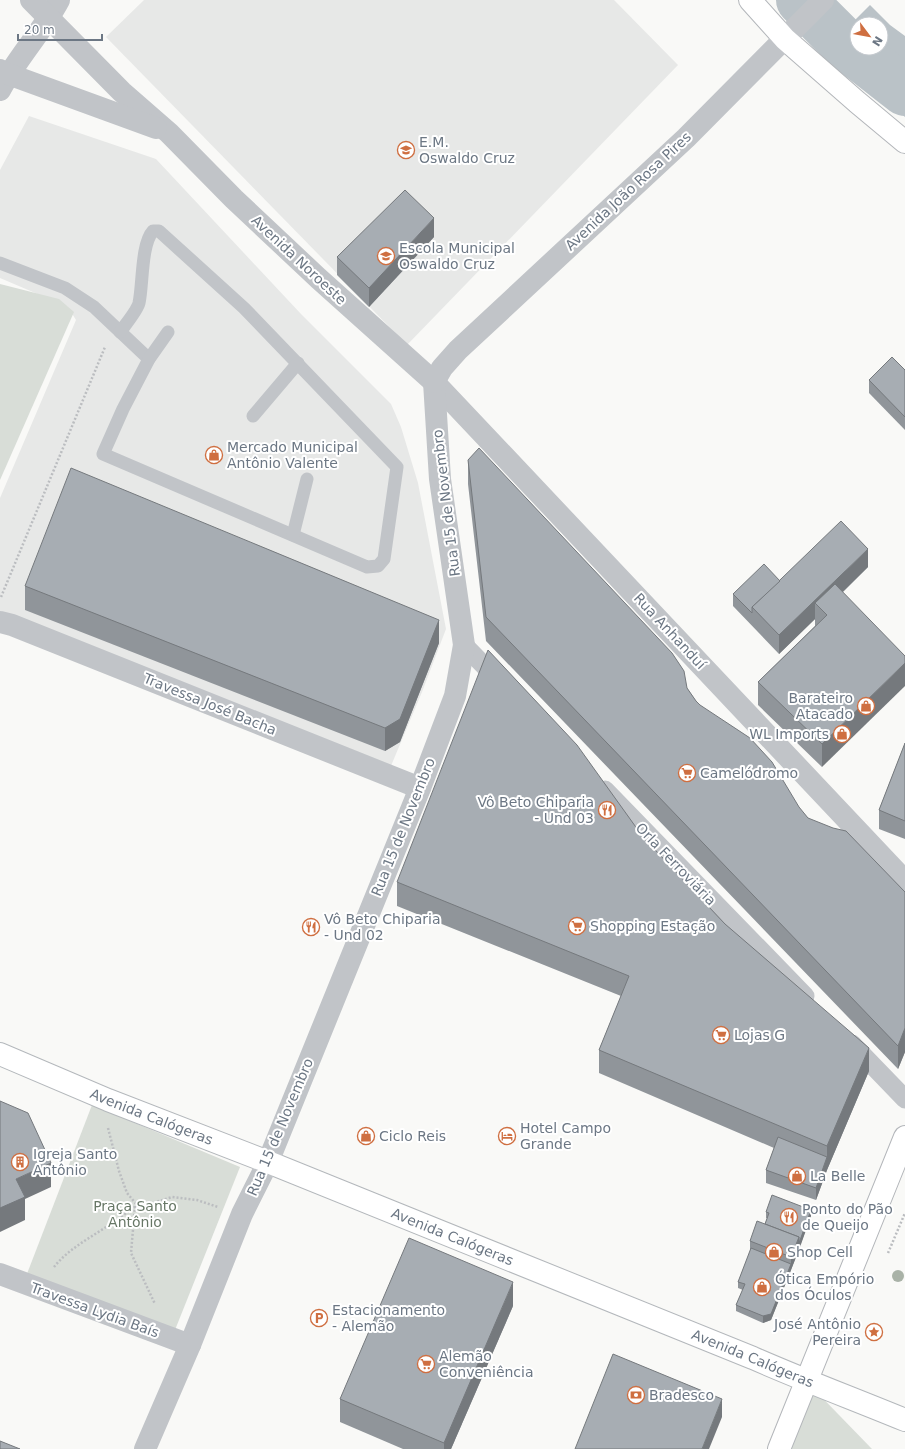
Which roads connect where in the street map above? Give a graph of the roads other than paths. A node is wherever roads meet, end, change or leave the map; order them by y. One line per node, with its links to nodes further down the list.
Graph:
1 (31, 0): 4 (street, Avenida Noroeste)
2 (750, 0): 5 (main road)
3 (823, 0): 5 (street, Avenida João Rosa Pires)
4 (54, 9): 6 (street); 7 (street, Avenida Noroeste)
5 (791, 32): 8 (main road); 14 (street, Avenida João Rosa Pires)
6 (3, 78): 7 (street, Avenida Noroeste)
7 (169, 133): 14 (street, Avenida Noroeste)
8 (905, 142)
9 (0, 263): 10 (lane)
10 (117, 329): 12 (lane); 13 (lane)
11 (168, 332): 12 (lane)
12 (149, 359): 17 (lane)
13 (298, 363): 15 (lane); 17 (lane)
14 (434, 382): 19 (street, Rua 15 de Novembro); 23 (street, Rua Anhanduí)
15 (253, 416)
16 (307, 479): 17 (lane)
17 (293, 535)
18 (0, 622): 22 (street, Travessa José Bacha)
19 (464, 646): 20 (street); 22 (street, Rua 15 de Novembro)
20 (514, 697)
21 (592, 777): 24 (street, Orla Ferroviária)
22 (420, 788): 29 (street, Rua 15 de Novembro)
23 (905, 880)
24 (820, 1011)
25 (842, 1034): 27 (street)
26 (0, 1054): 29 (main road, Avenida Calógeras)
27 (905, 1099)
28 (905, 1137): 32 (main road)
29 (268, 1162): 31 (street, Rua 15 de Novembro); 32 (main road, Avenida Calógeras)
30 (0, 1274): 31 (street, Travessa Lydia Baís)
31 (190, 1345): 34 (street, Rua 15 de Novembro)
32 (806, 1381): 33 (main road, Avenida Calógeras); 35 (main road)
33 (905, 1420)
34 (145, 1449)
35 (779, 1449)

